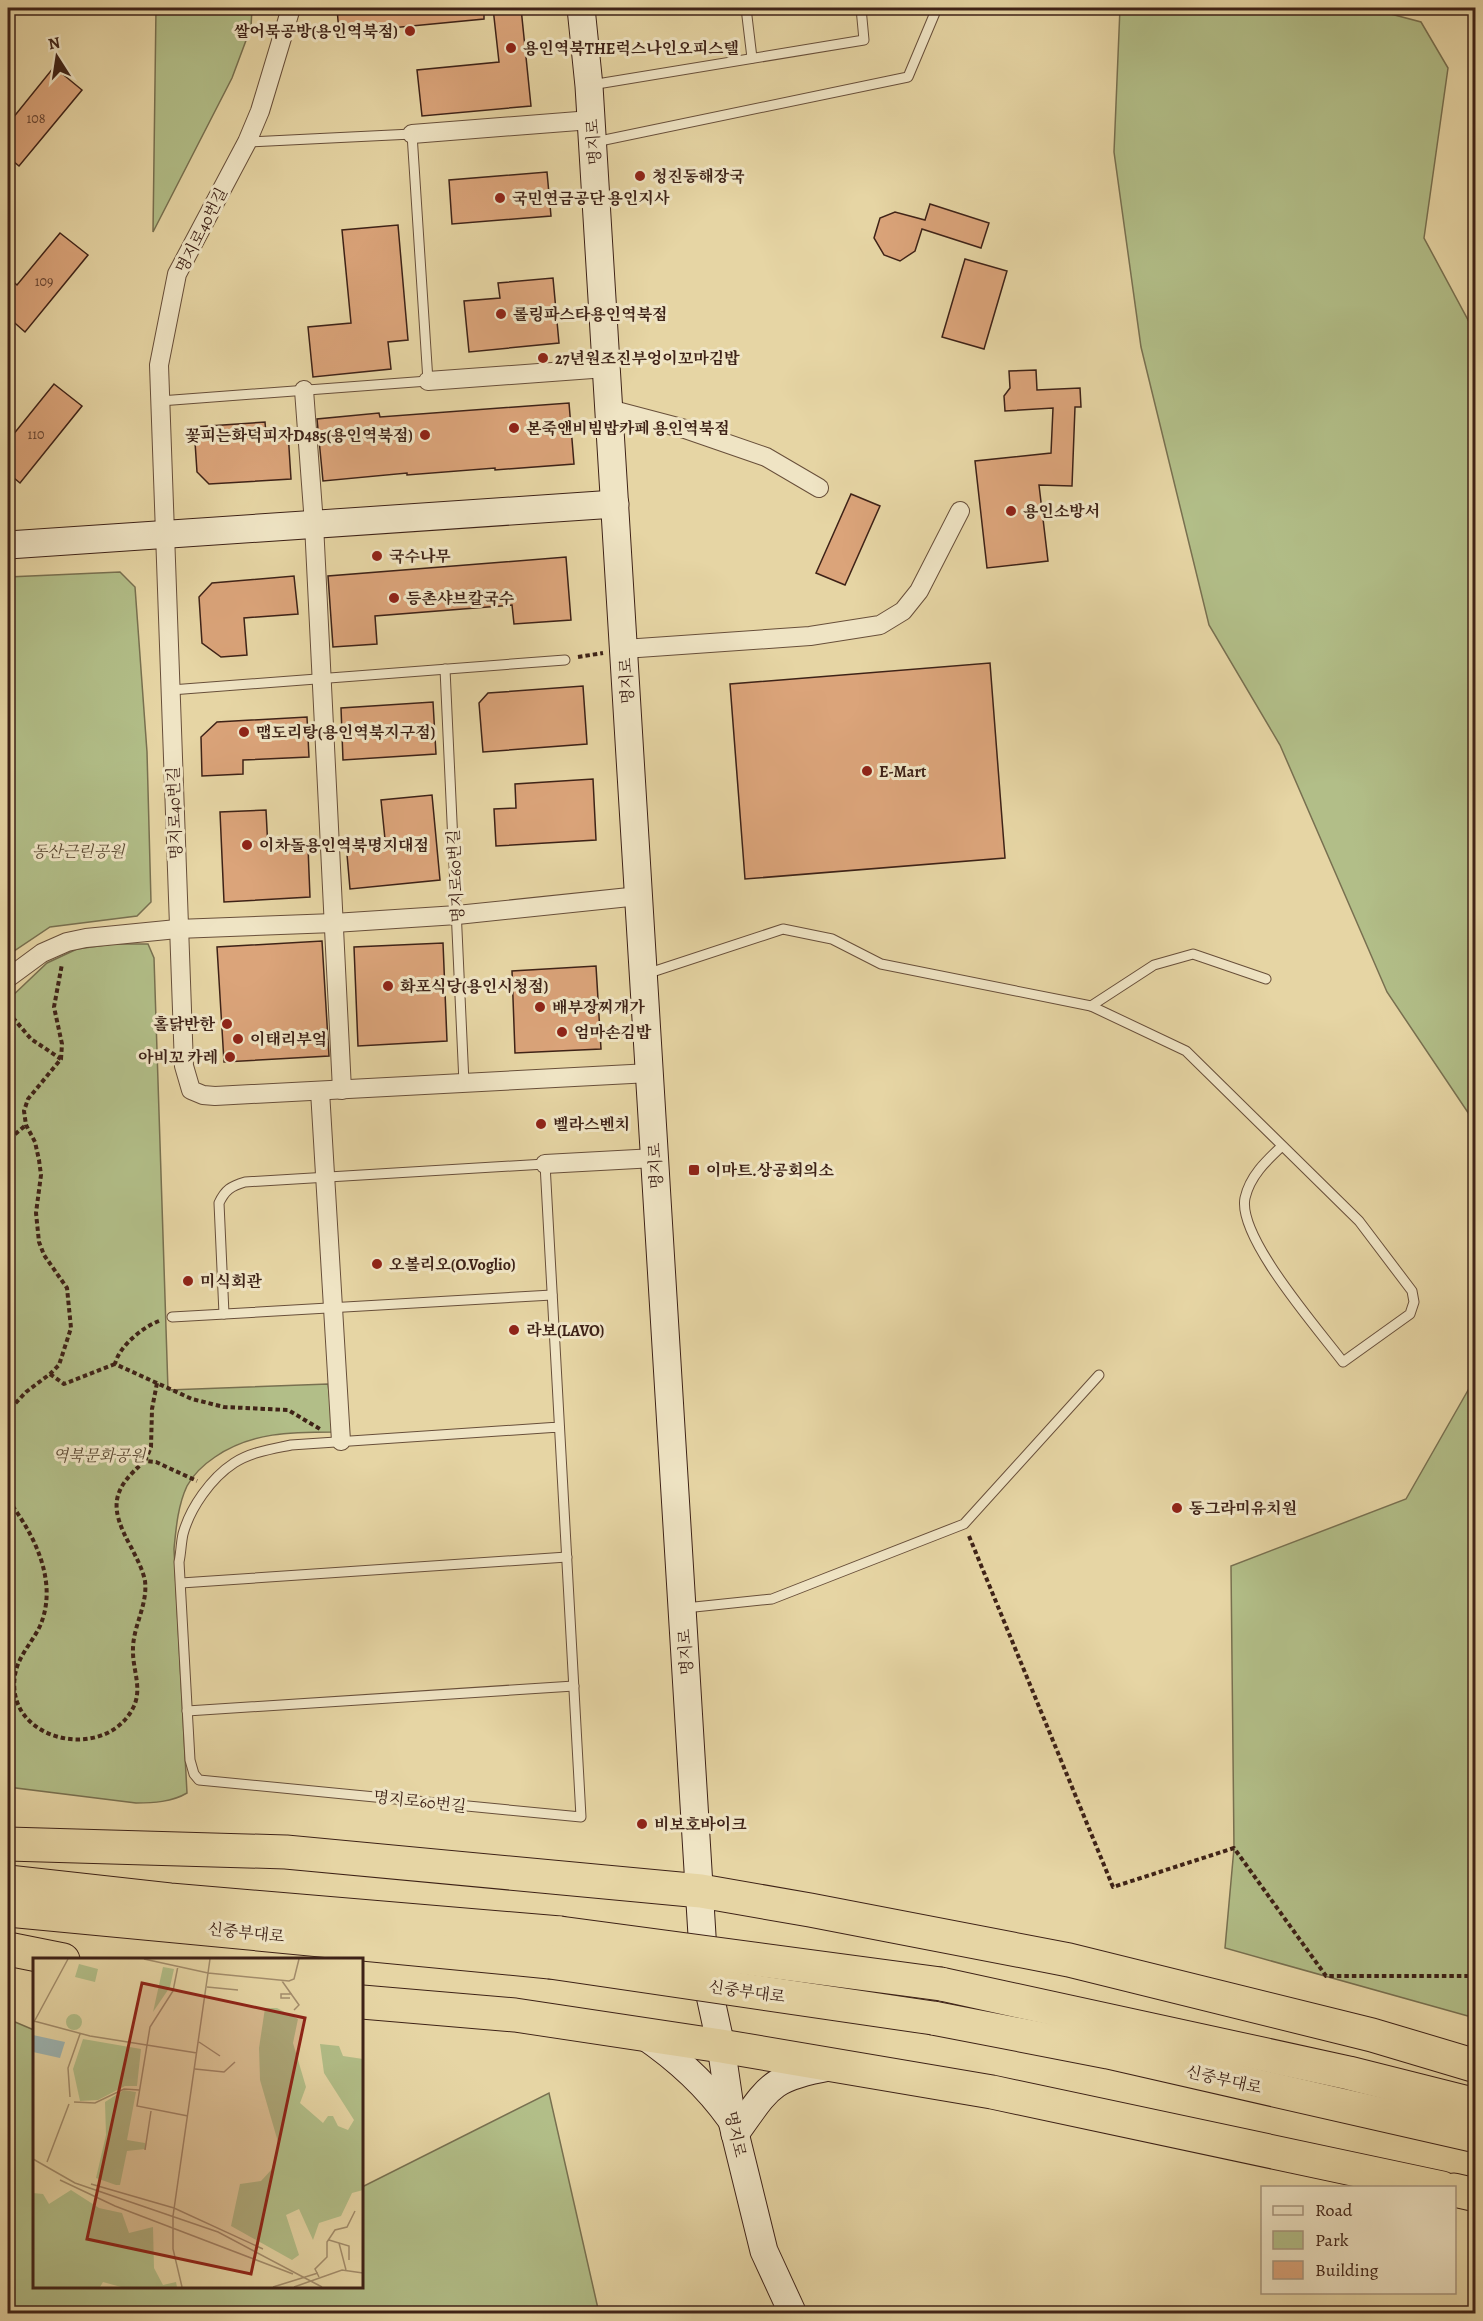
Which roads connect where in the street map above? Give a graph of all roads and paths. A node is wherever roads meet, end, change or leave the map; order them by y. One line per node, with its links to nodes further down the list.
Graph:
1 (291, 8): 10 (street, 명지로40번길)
2 (581, 8): 7 (main road, 명지로)
3 (746, 8): 6 (lane)
4 (861, 8): 6 (lane)
5 (937, 8): 8 (lane)
6 (752, 58): 7 (lane)
7 (589, 86): 8 (main road, 명지로)
8 (592, 131): 9 (street); 11 (main road, 명지로)
9 (412, 134): 10 (lane); 12 (lane)
10 (247, 142): 14 (street, 명지로40번길)
11 (606, 368): 12 (street); 15 (main road, 명지로)
12 (428, 381): 13 (lane)
13 (304, 390): 14 (lane); 19 (street)
14 (160, 401): 20 (street, 명지로40번길)
15 (609, 409): 16 (street); 17 (main road, 명지로)
16 (819, 489)
17 (615, 504): 19 (main road); 22 (main road, 명지로)
18 (960, 511): 22 (street)
19 (314, 524): 20 (main road); 25 (street)
20 (166, 534): 21 (main road); 26 (street, 명지로40번길)
21 (8, 545)
22 (624, 649): 23 (path); 27 (main road, 명지로)
23 (565, 660): 24 (lane)
24 (445, 669): 25 (lane); 28 (lane, 명지로60번길)
25 (322, 679): 26 (lane); 29 (street)
26 (171, 690): 30 (street, 명지로40번길)
27 (639, 896): 28 (street); 32 (main road, 명지로)
28 (457, 915): 29 (street); 39 (lane, 명지로60번길)
29 (334, 923): 30 (street); 40 (street)
30 (177, 929): 31 (street); 41 (street, 명지로40번길)
31 (73, 940): 33 (street); 37 (path)
32 (644, 975): 35 (lane); 38 (main road, 명지로)
33 (8, 978)
34 (1266, 979): 35 (lane)
35 (1091, 1006): 44 (lane)
36 (8, 1012): 37 (path)
37 (61, 1059): 42 (path)
38 (650, 1073): 39 (street); 45 (main road, 명지로)
39 (465, 1083): 40 (street)
40 (342, 1090): 41 (street)
41 (320, 1091): 47 (street)
42 (26, 1125): 43 (path); 53 (path)
43 (8, 1136)
44 (1282, 1146): 44 (lane)
45 (655, 1158): 46 (street); 65 (main road, 명지로)
46 (545, 1164): 47 (lane); 48 (lane, 명지로60번길)
47 (325, 1176): 49 (street); 50 (lane)
48 (552, 1295): 49 (lane); 57 (lane, 명지로60번길)
49 (333, 1308): 50 (lane); 58 (street)
50 (224, 1314): 51 (lane)
51 (171, 1317): 52 (path)
52 (115, 1364): 53 (path); 55 (path)
53 (50, 1374): 56 (path)
54 (1099, 1375): 62 (lane)
55 (157, 1383): 58 (path); 59 (path)
56 (8, 1416)
57 (559, 1427): 58 (lane, 명지로60번길); 63 (lane, 명지로60번길)
58 (341, 1441): 60 (lane, 명지로60번길)
59 (145, 1461): 60 (path); 61 (path)
60 (209, 1487): 64 (lane, 명지로60번길)
61 (8, 1500)
62 (964, 1524): 65 (lane); 75 (path)
63 (567, 1557): 64 (lane); 66 (lane, 명지로60번길)
64 (181, 1583): 67 (lane, 명지로60번길)
65 (682, 1608): 70 (main road, 명지로)
66 (574, 1686): 67 (lane); 67 (lane, 명지로60번길)
67 (187, 1711)
68 (8, 1844): 70 (highway)
69 (8, 1882): 72 (highway, 신중부대로)
70 (701, 1891): 78 (main road, 명지로); 80 (highway)
71 (8, 1910): 72 (highway, 신중부대로)
72 (555, 1948): 81 (highway, 신중부대로, bridge); 83 (highway, 신중부대로, bridge)
73 (8, 1949): 74 (highway)
74 (58, 1958)
75 (1476, 1976)
76 (363, 2002): 77 (highway)
77 (642, 2035): 78 (highway); 82 (main road)
78 (721, 2046): 79 (highway); 82 (main road, 명지로)
79 (837, 2066): 82 (main road); 84 (highway)
80 (1476, 2066)
81 (1476, 2105)
82 (734, 2128): 87 (main road, 명지로)
83 (1476, 2136)
84 (1437, 2186)
85 (1456, 2190): 86 (highway)
86 (1476, 2195)
87 (793, 2313)

